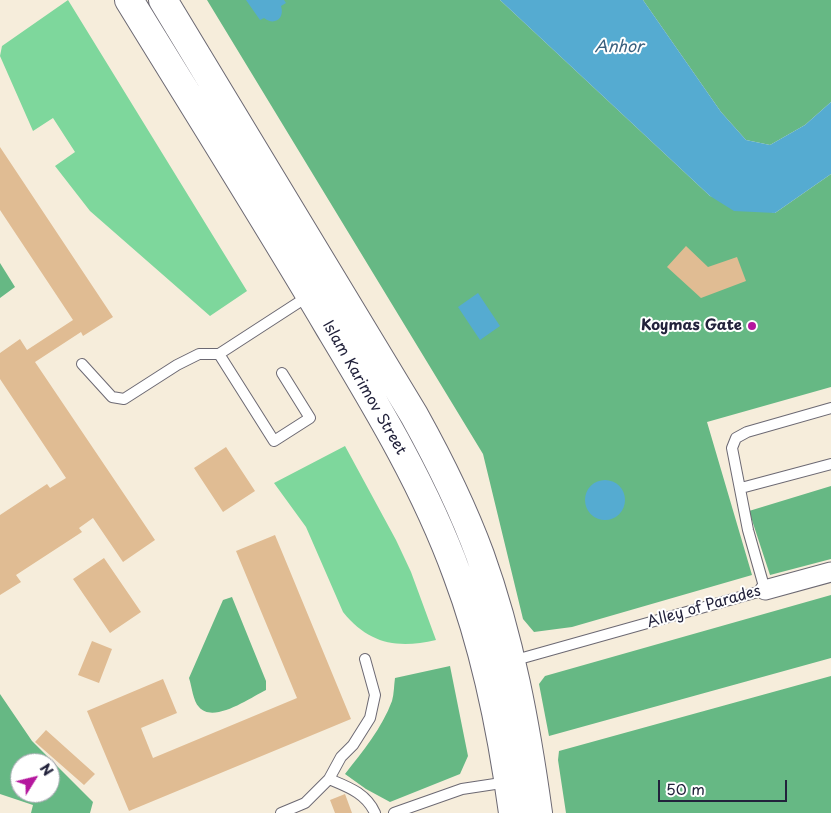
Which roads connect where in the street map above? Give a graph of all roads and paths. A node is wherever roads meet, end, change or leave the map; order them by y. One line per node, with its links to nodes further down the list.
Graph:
1 (129, 0): 3 (main road, Islam Karimov Street)
2 (163, 0): 3 (main road, Islam Karimov Street)
3 (321, 288): 4 (lane); 13 (main road, Islam Karimov Street)
4 (219, 354): 5 (lane); 6 (lane)
5 (82, 364)
6 (282, 373)
7 (831, 408): 9 (lane)
8 (831, 464): 9 (lane)
9 (741, 488): 11 (lane)
10 (831, 572): 11 (street, Alley of Parades)
11 (765, 590): 13 (lane, Alley of Parades)
12 (365, 659): 14 (lane)
13 (499, 665): 15 (main road, Islam Karimov Street); 20 (main road, Islam Karimov Street)
14 (329, 778): 16 (lane); 17 (lane)
15 (509, 782): 18 (lane); 19 (main road, Islam Karimov Street)
16 (281, 813)
17 (376, 813)
18 (394, 813)
19 (513, 813)
20 (538, 813)

